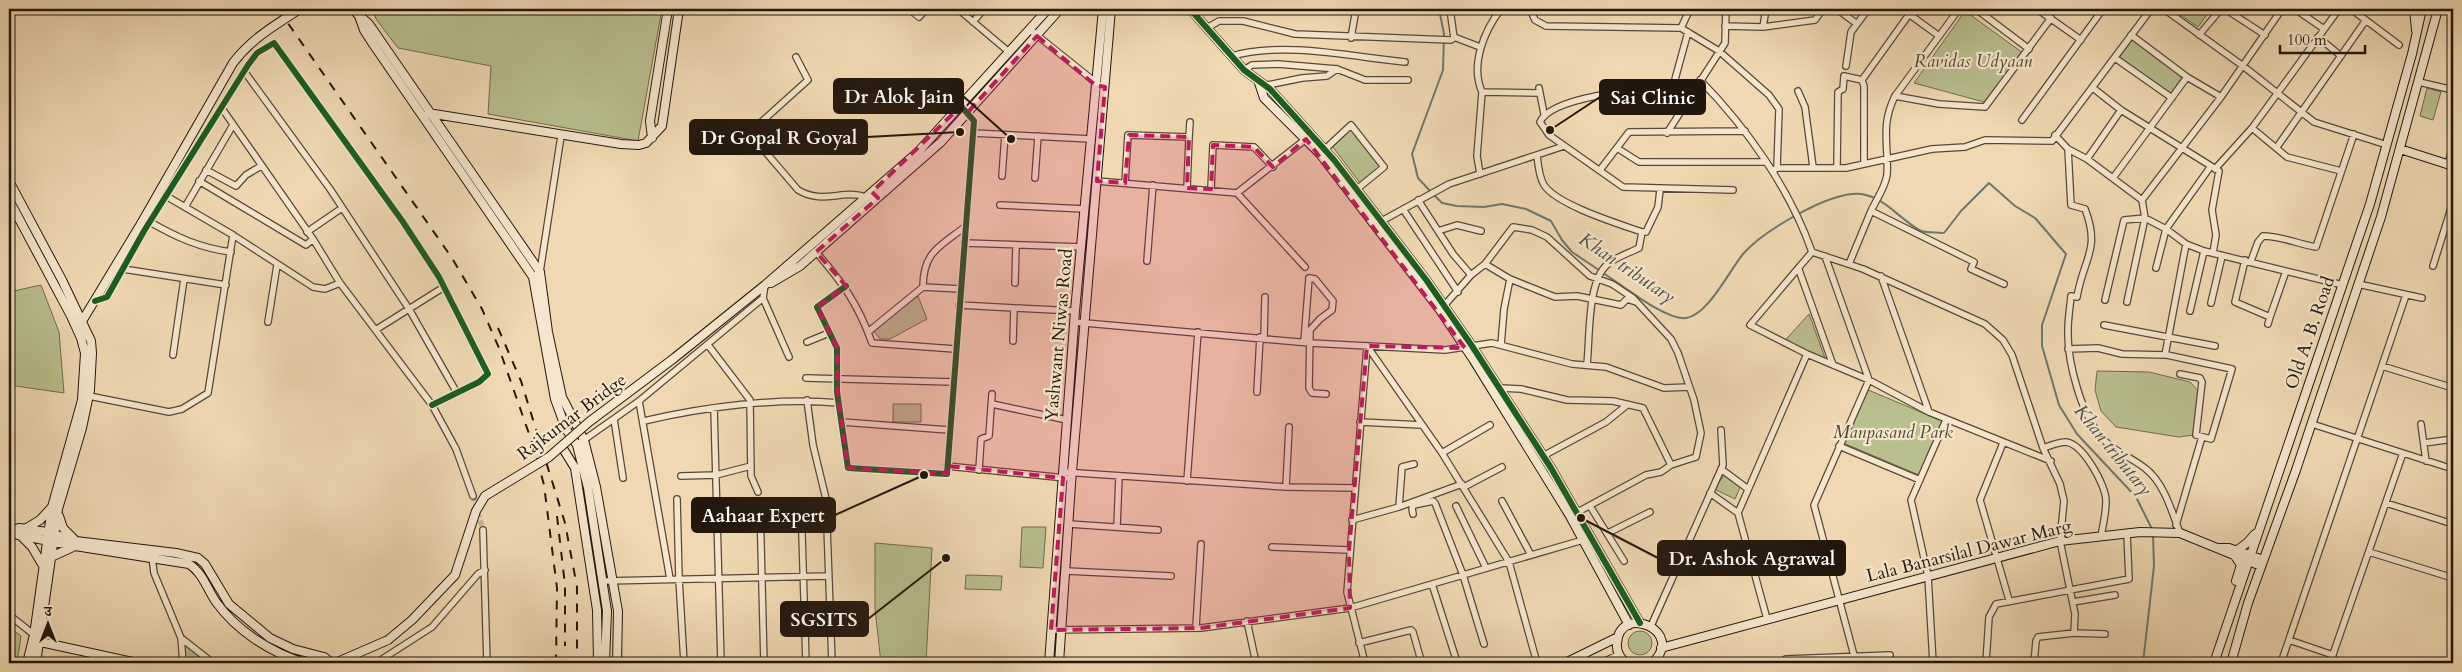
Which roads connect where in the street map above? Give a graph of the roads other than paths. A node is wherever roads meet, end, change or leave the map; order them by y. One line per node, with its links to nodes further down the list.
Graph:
1 (300, 9): 171 (main road, bridge)
2 (352, 9): 98 (main road)
3 (668, 9): 114 (main road)
4 (679, 9): 114 (main road)
5 (910, 9): 6 (street)
6 (926, 9)
7 (958, 9): 43 (street)
8 (984, 9): 43 (street)
9 (1048, 9): 49 (main road)
10 (1060, 9): 56 (main road)
11 (1103, 9): 83 (main road, Yashwant Niwas Road)
12 (1111, 9): 84 (main road, Yashwant Niwas Road)
13 (1190, 9): 47 (main road)
14 (1356, 9): 59 (street)
15 (1450, 9): 60 (street)
16 (1501, 9): 63 (street)
17 (1530, 9): 48 (street)
18 (1690, 9): 48 (street)
19 (1726, 9): 45 (street)
20 (1766, 9): 46 (street)
21 (1823, 9): 46 (street)
22 (1837, 9): 44 (street)
23 (1868, 9): 44 (street)
24 (1902, 9): 40 (street)
25 (1959, 9): 57 (street)
26 (1976, 9): 64 (street)
27 (2037, 9): 41 (street)
28 (2102, 9): 61 (street)
29 (2151, 9): 52 (street)
30 (2164, 9): 53 (street)
31 (2221, 9): 53 (street)
32 (2225, 9): 54 (street)
33 (2282, 9): 54 (street)
34 (2295, 9): 50 (street)
35 (2338, 9): 50 (street)
36 (2350, 9): 42 (street)
37 (2414, 9): 55 (main road)
38 (2422, 9): 55 (main road, Old A. B. Road)
39 (2438, 9): 81 (main road, Old A. B. Road)
40 (1911, 12): 57 (street); 80 (street)
41 (2050, 18): 61 (street); 64 (street)
42 (2366, 20): 62 (street); 68 (street)
43 (973, 22): 66 (street)
44 (1857, 24): 72 (street)
45 (1725, 26): 46 (street); 65 (street)
46 (1763, 27)
47 (1207, 28): 59 (street); 67 (main road)
48 (1682, 28): 51 (street)
49 (1029, 29): 56 (street); 66 (main road)
50 (2324, 29): 58 (street)
51 (1688, 32): 65 (street); 99 (street)
52 (2131, 35): 70 (street); 77 (street)
53 (2199, 35): 73 (street)
54 (2265, 35): 73 (street)
55 (2416, 35): 117 (main road, Old A. B. Road)
56 (1036, 36): 83 (street); 96 (main road)
57 (1939, 36): 90 (street)
58 (2318, 37): 68 (street); 89 (street)
59 (1351, 38): 60 (street)
60 (1453, 38): 63 (street)
61 (2081, 40): 100 (street)
62 (2399, 45)
63 (1480, 47): 88 (street)
64 (2029, 49): 90 (street)
65 (1719, 51): 79 (street); 136 (street)
66 (1009, 52): 93 (main road)
67 (1232, 56): 71 (street); 75 (main road)
68 (2341, 56): 97 (street)
69 (796, 57): 158 (street)
70 (2115, 58): 85 (street); 92 (street)
71 (1404, 62)
72 (1846, 66)
73 (2243, 66): 89 (street); 91 (street)
74 (1337, 69): 75 (street); 78 (street); 82 (street)
75 (1244, 70): 82 (main road)
76 (244, 71): 94 (street); 165 (street); 217 (street)
77 (2187, 77): 91 (street); 92 (street)
78 (1408, 80)
79 (1700, 80): 105 (street); 107 (street)
80 (1862, 80): 130 (street); 135 (street)
81 (2419, 82): 86 (street); 124 (main road, Old A. B. Road)
82 (1261, 84): 116 (main road); 125 (main road)
83 (1096, 85): 84 (street); 115 (main road, Yashwant Niwas Road)
84 (1105, 87): 148 (main road, Yashwant Niwas Road)
85 (2094, 88): 95 (street); 110 (street)
86 (2453, 90)
87 (1798, 91): 134 (street)
88 (1482, 92): 99 (street); 142 (street)
89 (2278, 93): 97 (street); 104 (street)
90 (1895, 96): 127 (street)
91 (2221, 97): 120 (street)
92 (2172, 98): 103 (street)
93 (961, 106): 96 (street); 158 (main road)
94 (221, 107): 102 (street); 157 (street)
95 (2121, 110): 103 (street); 128 (street)
96 (968, 112): 106 (street); 158 (main road)
97 (2302, 112): 109 (street); 121 (street)
98 (426, 114): 111 (main road); 203 (main road)
99 (1544, 114): 119 (street)
100 (2022, 120)
101 (1190, 122): 113 (street)
102 (233, 125): 132 (street); 138 (street)
103 (2150, 128): 120 (street); 145 (street)
104 (2252, 128): 121 (street); 137 (street)
105 (1745, 131): 107 (street); 129 (street)
106 (973, 132): 108 (street); 173 (street)
107 (1667, 133): 122 (street)
108 (1005, 134): 112 (street); 143 (street)
109 (2354, 134): 117 (street); 140 (street)
110 (2056, 135): 123 (street); 127 (street)
111 (561, 136): 114 (main road); 203 (street)
112 (1038, 136): 115 (street); 144 (street)
113 (1189, 137): 149 (street); 151 (street)
114 (652, 138)
115 (1091, 139): 166 (main road, Yashwant Niwas Road)
116 (1306, 139): 125 (main road); 133 (street)
117 (2387, 145): 215 (main road, Old A. B. Road)
118 (2453, 145): 131 (street)
119 (1564, 146): 126 (street); 139 (street)
120 (2180, 147): 137 (street); 161 (street)
121 (2277, 147): 140 (street)
122 (1617, 148): 129 (street); 139 (street)
123 (2068, 149): 128 (street); 259 (street)
124 (2400, 149): 131 (main road); 212 (main road, Old A. B. Road)
125 (1322, 152): 153 (main road); 153 (street); 172 (main road)
126 (1537, 155): 142 (street); 178 (street)
127 (1886, 158): 130 (street); 168 (street)
128 (2087, 159): 145 (street)
129 (1766, 162): 141 (street)
130 (1864, 163): 135 (street)
131 (2451, 165)
132 (261, 166): 138 (street); 177 (street)
133 (1273, 167): 152 (street); 156 (street)
134 (1812, 167): 135 (street); 136 (street)
135 (1837, 167)
136 (1777, 168): 141 (street)
137 (2213, 168): 174 (street); 189 (street)
138 (206, 170): 147 (street)
139 (1600, 170): 154 (street)
140 (2341, 171): 193 (street)
141 (1771, 172): 188 (street)
142 (1480, 174): 160 (street)
143 (1002, 176)
144 (1035, 178)
145 (2113, 178): 161 (street)
146 (9, 181): 237 (main road)
147 (199, 181): 164 (street); 180 (street)
148 (1097, 181): 149 (street); 240 (main road, Yashwant Niwas Road)
149 (1125, 183): 150 (street)
150 (1153, 185): 151 (street); 192 (street)
151 (1187, 188): 152 (street)
152 (1210, 189): 156 (street)
153 (1357, 189): 170 (main road)
154 (1660, 190): 155 (street); 178 (street)
155 (1734, 190)
156 (1237, 193): 198 (street)
157 (166, 196): 164 (street); 171 (street)
158 (872, 196): 187 (main road); 214 (main road)
159 (9, 200): 243 (main road)
160 (1418, 200): 167 (street); 175 (street)
161 (2142, 200): 169 (street)
162 (2453, 202): 197 (street)
163 (1000, 205): 166 (street)
164 (185, 207): 179 (street)
165 (342, 208): 177 (street); 234 (street)
166 (1085, 209): 184 (main road, Yashwant Niwas Road)
167 (1403, 209): 170 (street); 220 (street)
168 (1872, 209): 195 (street); 211 (street)
169 (2145, 218): 174 (street); 226 (street); 228 (street)
170 (1381, 221): 172 (street); 233 (main road)
171 (146, 222): 186 (street); 200 (street); 227 (main road)
172 (1374, 225): 233 (main road)
173 (966, 226): 181 (street); 218 (street)
174 (2166, 229): 182 (street); 199 (street)
175 (1438, 231): 176 (street); 204 (street)
176 (1481, 231)
177 (307, 232): 180 (street)
178 (1642, 232): 206 (street)
179 (234, 235): 186 (street); 196 (street)
180 (313, 239): 209 (street)
181 (964, 243): 183 (street); 219 (street)
182 (2186, 244): 185 (street); 248 (street)
183 (1016, 245): 184 (street); 210 (street)
184 (1082, 247): 235 (main road, Yashwant Niwas Road)
185 (2204, 251): 189 (street); 236 (street)
186 (231, 252): 213 (street)
187 (816, 252): 214 (main road); 216 (street)
188 (1812, 252): 190 (street); 201 (street)
189 (2213, 253): 191 (street)
190 (1824, 256): 195 (street); 270 (street)
191 (2222, 256): 193 (street); 230 (street)
192 (1147, 261)
193 (2248, 261): 202 (street); 202 (street)
194 (1485, 264): 204 (street); 206 (street); 208 (street)
195 (1849, 264): 205 (street)
196 (277, 265): 209 (street); 238 (street)
197 (2432, 266)
198 (1305, 267)
199 (2156, 268)
200 (123, 269): 207 (street); 227 (street)
201 (1799, 270): 260 (street); 265 (street)
202 (2286, 271): 215 (street)
203 (537, 274): 304 (main road); 308 (main road)
204 (1471, 275): 220 (street)
205 (1881, 276): 288 (street); 311 (street)
206 (1599, 277): 225 (street); 229 (street)
207 (184, 279): 213 (street); 261 (street)
208 (1510, 280): 225 (street); 254 (street)
209 (340, 283): 244 (street)
210 (1015, 284)
211 (2004, 284)
212 (2358, 284): 221 (street); 295 (main road, Old A. B. Road)
213 (226, 285): 279 (street)
214 (765, 285): 223 (street); 309 (main road, Rajkumar Bridge, bridge)
215 (2343, 285): 358 (main road, Old A. B. Road)
216 (846, 286): 245 (street); 247 (street)
217 (444, 287): 234 (street); 276 (street)
218 (923, 287): 219 (street); 245 (street)
219 (960, 289): 231 (street)
220 (1458, 292): 233 (street)
221 (2406, 296): 224 (street); 266 (street)
222 (1265, 297): 249 (street)
223 (763, 298): 253 (street); 263 (street)
224 (2422, 298)
225 (1591, 299): 229 (street); 264 (street)
226 (2105, 300)
227 (94, 301): 237 (main road)
228 (2127, 302)
229 (1641, 303): 272 (street)
230 (2211, 303)
231 (959, 305): 232 (street); 258 (street)
232 (1014, 308): 235 (street); 250 (street)
233 (1442, 308): 257 (main road)
234 (409, 309): 244 (street); 276 (street)
235 (1075, 311): 239 (main road, Yashwant Niwas Road)
236 (2190, 311)
237 (82, 322): 243 (main road); 279 (main road)
238 (268, 322)
239 (1074, 322): 240 (street); 290 (main road, Yashwant Niwas Road)
240 (1084, 323): 246 (street); 328 (main road, Yashwant Niwas Road)
241 (2104, 325): 248 (street)
242 (1307, 329): 242 (street); 252 (street)
243 (77, 330): 349 (main road)
244 (376, 330): 284 (street)
245 (868, 332): 258 (street)
246 (1198, 332): 249 (street); 332 (street)
247 (829, 333): 251 (street); 269 (street)
248 (2167, 336): 256 (street); 262 (street)
249 (1262, 338): 252 (street); 275 (street)
250 (1013, 341)
251 (807, 342)
252 (1307, 342): 255 (street); 278 (street)
253 (708, 345): 281 (street); 285 (street)
254 (1502, 345): 257 (street); 264 (street)
255 (1367, 346): 257 (street); 294 (street); 297 (street)
256 (2215, 346)
257 (1469, 347): 274 (main road)
258 (955, 349): 271 (street)
259 (2068, 349): 262 (street); 360 (street)
260 (1807, 354): 265 (street); 336 (street)
261 (173, 355)
262 (2165, 355): 302 (street)
263 (789, 357)
264 (1588, 364): 272 (street)
265 (1834, 365): 270 (street)
266 (2382, 366): 273 (street); 305 (street)
267 (2180, 374): 302 (street)
268 (806, 378): 269 (street)
269 (837, 379): 271 (street); 282 (street)
270 (1869, 380): 288 (street); 310 (street)
271 (952, 382): 300 (street)
272 (1689, 387): 320 (street)
273 (2453, 388)
274 (1497, 391): 286 (street); 314 (main road); 353 (main road)
275 (1257, 392)
276 (457, 393): 284 (street)
277 (992, 394): 283 (street)
278 (1326, 394)
279 (89, 396): 349 (main road)
280 (807, 400): 282 (street); 285 (street); 391 (street)
281 (639, 401): 289 (street); 292 (street)
282 (839, 403): 293 (street)
283 (992, 404): 290 (street); 324 (street)
284 (432, 405): 339 (street)
285 (751, 405): 287 (street); 318 (street)
286 (1627, 405): 314 (street); 320 (street)
287 (714, 409): 292 (street); 325 (street)
288 (1928, 412): 291 (street)
289 (614, 418): 304 (street); 330 (street)
290 (1067, 420): 326 (main road, Yashwant Niwas Road)
291 (1946, 420): 307 (street); 331 (street)
292 (644, 421): 397 (street)
293 (842, 422): 300 (street); 319 (street)
294 (1360, 422): 297 (street); 335 (street)
295 (2312, 424): 305 (street); 350 (main road, Old A. B. Road)
296 (2421, 424): 306 (street)
297 (1422, 425): 313 (street)
298 (1490, 425): 313 (street)
299 (1289, 427): 334 (street)
300 (949, 430): 319 (street)
301 (1722, 430): 322 (street)
302 (2202, 437): 360 (street)
303 (2453, 439): 306 (street)
304 (584, 440): 308 (street); 399 (main road)
305 (2357, 440): 312 (street); 423 (street)
306 (2424, 442): 316 (street)
307 (2004, 443): 315 (street); 379 (street)
308 (577, 445): 400 (main road)
309 (562, 446): 443 (main road, Rajkumar Bridge, bridge); 446 (main road)
310 (1839, 446): 331 (street); 404 (street)
311 (2043, 448): 315 (street); 366 (street)
312 (2403, 453): 316 (street); 344 (street)
313 (1442, 454): 333 (street)
314 (1544, 456): 353 (main road)
315 (2051, 461): 369 (street)
316 (2426, 461): 323 (street)
317 (1414, 464): 348 (street)
318 (751, 466): 325 (street); 337 (street)
319 (947, 466): 324 (street)
320 (1671, 466): 347 (street)
321 (1502, 467): 333 (street)
322 (1721, 469): 336 (street); 338 (street)
323 (2453, 469)
324 (979, 470): 326 (street)
325 (716, 475): 327 (street); 395 (street)
326 (1063, 475): 328 (street); 416 (main road, Yashwant Niwas Road)
327 (681, 476)
328 (1072, 476): 329 (street); 356 (main road, Yashwant Niwas Road)
329 (1119, 476): 332 (street); 359 (street)
330 (623, 478)
331 (1920, 480): 393 (street)
332 (1187, 481): 334 (street)
333 (1463, 486): 341 (street); 382 (street)
334 (1286, 487): 335 (street)
335 (1355, 488): 355 (street)
336 (1748, 490): 354 (street)
337 (758, 492)
338 (1710, 493): 354 (street); 414 (street)
339 (473, 496)
340 (677, 499): 398 (street)
341 (1429, 499): 348 (street); 352 (street); 388 (street)
342 (1502, 501): 377 (street)
343 (801, 502): 390 (street)
344 (2386, 504): 357 (street); 374 (street)
345 (760, 506): 389 (street)
346 (1456, 506): 385 (street)
347 (1590, 506): 353 (street); 364 (street)
348 (1399, 507): 355 (street)
349 (55, 508): 363 (main road); 367 (main road); 370 (main road)
350 (2280, 510): 383 (main road, Old A. B. Road); 394 (main road)
351 (1650, 512): 364 (street)
352 (1413, 514)
353 (1574, 514): 368 (main road); 412 (main road)
354 (1738, 514): 410 (street)
355 (1352, 520): 373 (street)
356 (1068, 524): 359 (street); 387 (main road, Yashwant Niwas Road)
357 (2453, 524)
358 (2260, 526): 376 (main road); 380 (main road, Old A. B. Road)
359 (1117, 527): 362 (street)
360 (2178, 529): 365 (main road, Lala Banarsilal Dawar Marg); 376 (main road, Lala Banarsilal Dawar Marg)
361 (484, 530): 386 (street)
362 (1158, 530)
363 (16, 531): 367 (main road); 384 (main road)
364 (1608, 533): 381 (street)
365 (2127, 534): 366 (main road, Lala Banarsilal Dawar Marg); 402 (street)
366 (2101, 536): 369 (main road, Lala Banarsilal Dawar Marg)
367 (50, 537): 370 (main road); 378 (main road); 384 (main road)
368 (1583, 540): 377 (street); 413 (main road)
369 (2060, 541): 379 (main road, Lala Banarsilal Dawar Marg); 402 (street)
370 (76, 544): 375 (main road); 378 (main road)
371 (1201, 544): 415 (street)
372 (1272, 547): 373 (street)
373 (1349, 550): 407 (street)
374 (2370, 552): 396 (street); 429 (street)
375 (152, 553): 420 (street); 442 (main road); 443 (main road)
376 (2236, 553): 380 (main road, Lala Banarsilal Dawar Marg); 408 (main road)
377 (1532, 555): 382 (street)
378 (51, 557): 422 (main road)
379 (1997, 557): 393 (main road, Lala Banarsilal Dawar Marg); 405 (street)
380 (2249, 558): 383 (main road, Lala Banarsilal Dawar Marg); 408 (main road, Old A. B. Road)
381 (1624, 561)
382 (1509, 562): 385 (street); 458 (street)
383 (2262, 563): 394 (main road, Old A. B. Road)
384 (42, 564): 422 (main road)
385 (1486, 568): 388 (street)
386 (484, 570): 444 (street); 445 (street)
387 (1066, 571): 392 (street); 417 (main road, Yashwant Niwas Road)
388 (1463, 575): 401 (street); 425 (street)
389 (762, 576): 390 (street); 395 (street); 451 (street)
390 (803, 576): 391 (street); 452 (street)
391 (828, 576): 453 (street)
392 (1171, 576)
393 (1928, 576): 404 (main road, Lala Banarsilal Dawar Marg); 463 (street)
394 (2258, 576): 467 (main road, Old A. B. Road)
395 (718, 578): 398 (street); 450 (street)
396 (2453, 578)
397 (670, 579): 398 (street); 399 (street)
398 (679, 579): 449 (street)
399 (612, 580): 400 (street); 448 (main road)
400 (604, 581): 447 (main road)
401 (1432, 584): 407 (street); 433 (street)
402 (2070, 591): 405 (street); 406 (street)
403 (2116, 595): 406 (street)
404 (1839, 600): 410 (main road, Lala Banarsilal Dawar Marg); 427 (street)
405 (2009, 600): 436 (street)
406 (2072, 602): 418 (street)
407 (1350, 608): 411 (street); 424 (street)
408 (2232, 608): 466 (main road, Old A. B. Road)
409 (9, 615): 422 (street)
410 (1767, 619): 426 (main road, Lala Banarsilal Dawar Marg)
411 (1247, 621): 415 (street); 456 (street)
412 (1640, 623): 413 (main road); 414 (main road)
413 (1629, 625): 421 (main road)
414 (1651, 626): 426 (main road)
415 (1196, 627): 417 (street)
416 (1051, 630): 417 (street); 454 (main road, Yashwant Niwas Road)
417 (1062, 630): 455 (main road, Yashwant Niwas Road)
418 (2074, 633): 419 (street); 465 (street)
419 (2105, 634)
420 (181, 638): 440 (street); 441 (street)
421 (1618, 638): 430 (main road); 459 (main road)
422 (36, 639): 434 (main road); 437 (main road); 438 (main road)
423 (2289, 640): 429 (street); 468 (street)
424 (1359, 643): 431 (street); 457 (street)
425 (1484, 644)
426 (1661, 648): 435 (main road)
427 (1855, 655): 428 (street); 432 (street); 462 (street)
428 (1890, 655)
429 (2333, 655): 469 (street)
430 (1619, 656): 460 (main road); 461 (main road)
431 (1420, 657)
432 (1786, 658)
433 (1456, 659)
434 (105, 660): 439 (main road)
435 (1658, 661)
436 (1986, 662): 464 (street)
437 (27, 663)
438 (36, 663)
439 (137, 663)
440 (182, 663)
441 (213, 663)
442 (305, 663)
443 (340, 663)
444 (376, 663)
445 (487, 663)
446 (598, 663)
447 (606, 663)
448 (617, 663)
449 (684, 663)
450 (721, 663)
451 (764, 663)
452 (806, 663)
453 (832, 663)
454 (1049, 663)
455 (1059, 663)
456 (1256, 663)
457 (1365, 663)
458 (1537, 663)
459 (1565, 663)
460 (1603, 663)
461 (1626, 663)
462 (1856, 663)
463 (1934, 663)
464 (2025, 663)
465 (2034, 663)
466 (2214, 663)
467 (2231, 663)
468 (2281, 663)
469 (2330, 663)

